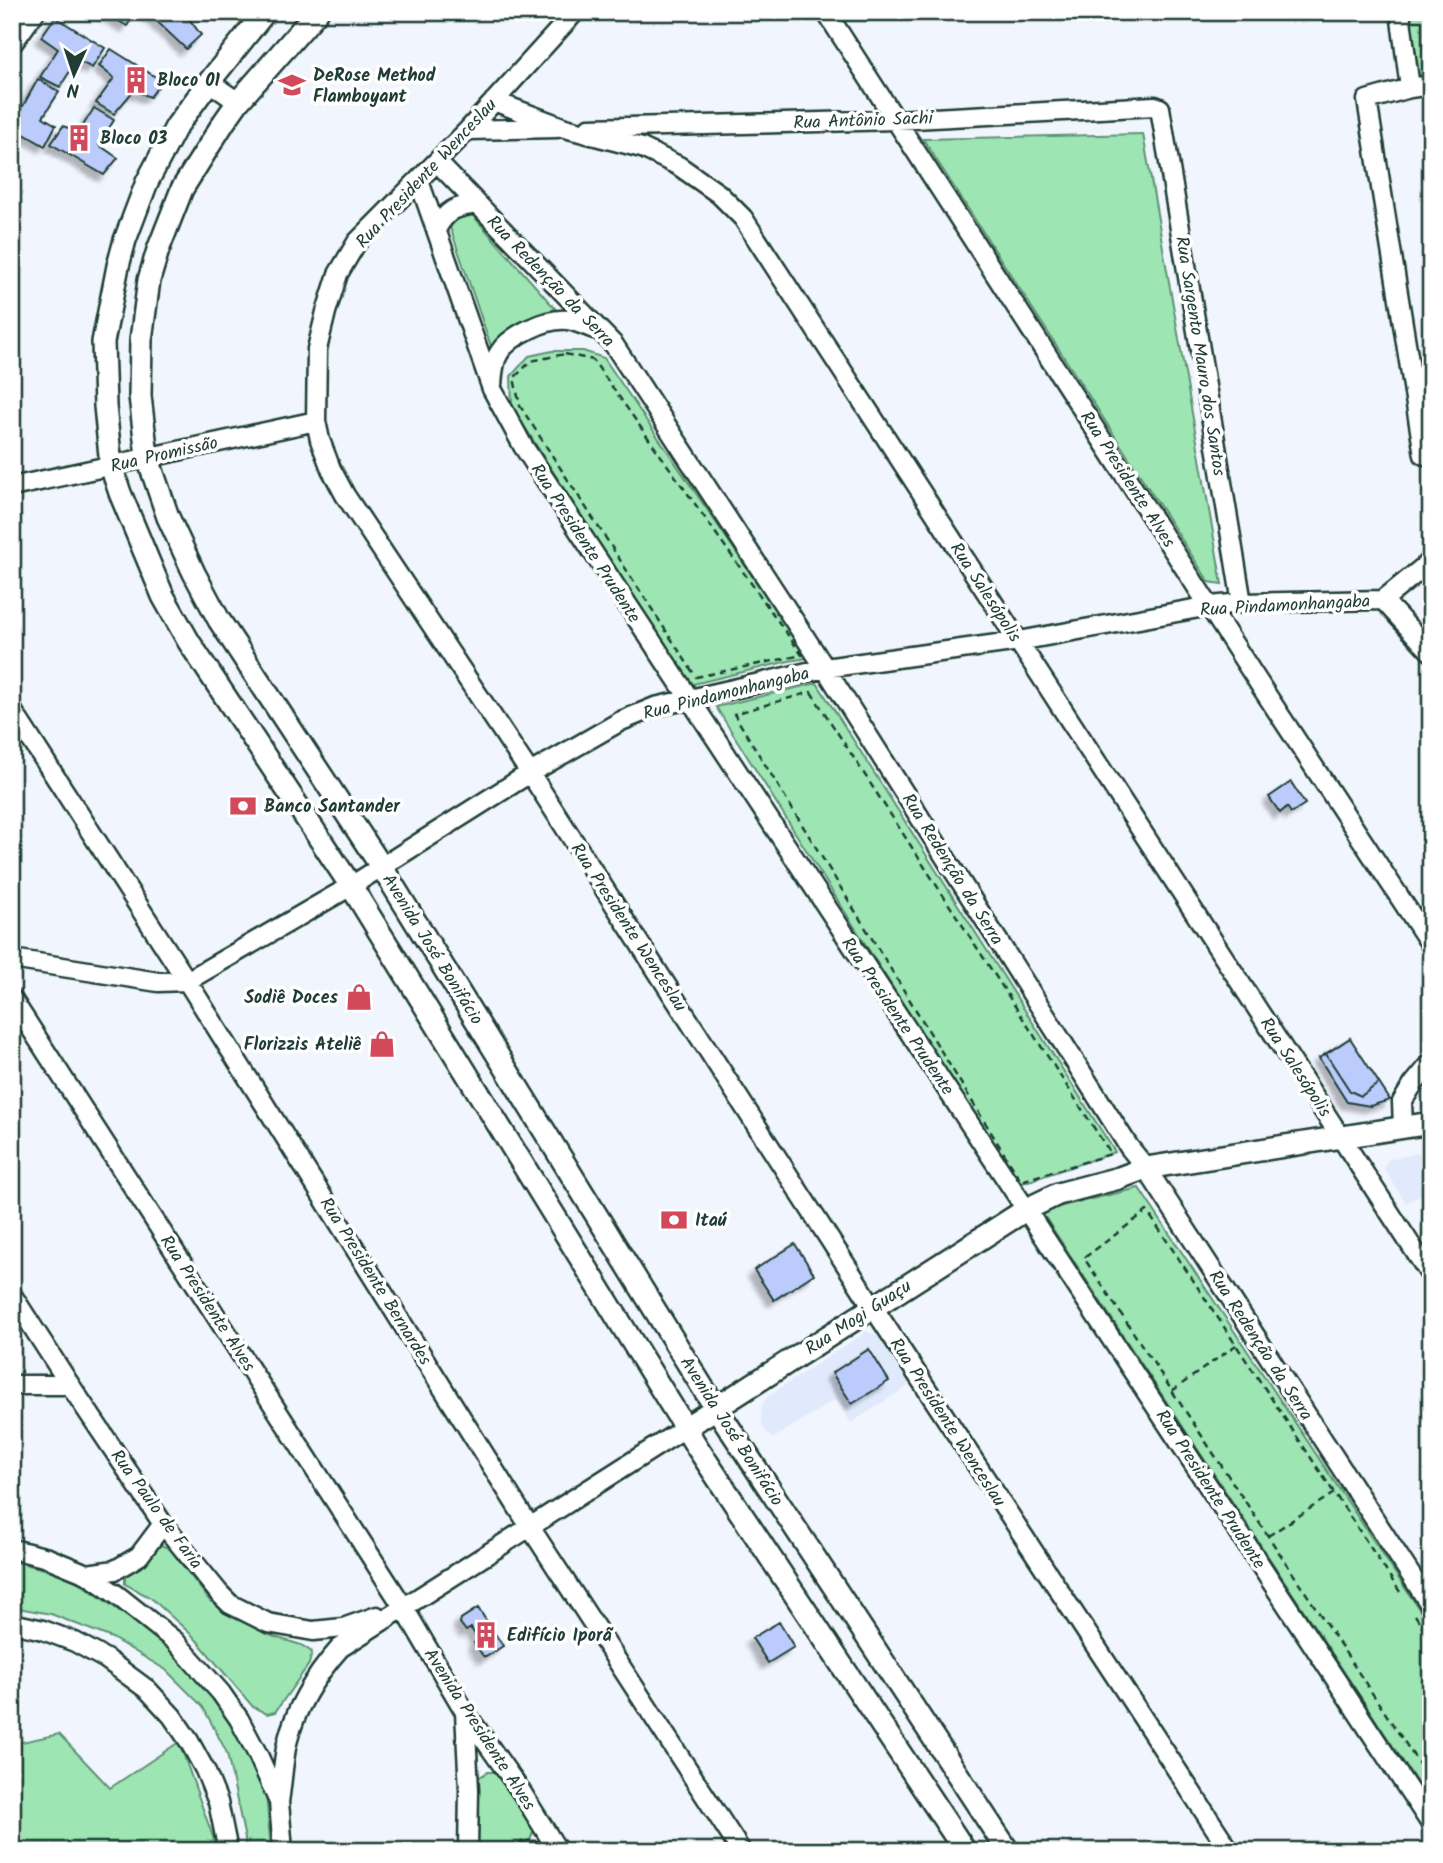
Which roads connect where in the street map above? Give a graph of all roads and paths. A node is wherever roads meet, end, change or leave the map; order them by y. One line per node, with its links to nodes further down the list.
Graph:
1 (35, 12): 7 (street)
2 (265, 12): 8 (main road, Avenida José Bonifácio)
3 (317, 12): 12 (main road, Avenida José Bonifácio)
4 (575, 12): 11 (street, Rua Presidente Wenceslau)
5 (827, 12): 14 (street, Rua Presidente Alves)
6 (1400, 12): 10 (street)
7 (12, 44)
8 (209, 82): 12 (street); 26 (main road, Avenida José Bonifácio)
9 (1431, 85): 10 (street)
10 (1410, 88): 24 (street)
11 (494, 101): 15 (street, Rua Antônio Sachi); 16 (street, Rua Presidente Wenceslau)
12 (237, 102): 25 (main road, Avenida José Bonifácio)
13 (1160, 108): 14 (street, Rua Antônio Sachi); 29 (street, Rua Sargento Mauro dos Santos)
14 (895, 120): 15 (street, Rua Antônio Sachi); 31 (street, Rua Presidente Alves)
15 (565, 128): 16 (street, Rua Antônio Sachi); 32 (street, Rua Salesópolis)
16 (468, 131): 17 (street, Rua Presidente Wenceslau)
17 (437, 162): 18 (street, Rua Presidente Wenceslau); 19 (street, Rua Redenção da Serra)
18 (419, 181): 20 (street, Rua Presidente Prudente); 23 (street, Rua Presidente Wenceslau)
19 (477, 204): 20 (street); 21 (street, Rua Redenção da Serra)
20 (436, 229): 22 (street, Rua Presidente Prudente)
21 (600, 331): 22 (street); 35 (street, Rua Redenção da Serra)
22 (492, 389): 36 (street, Rua Presidente Prudente)
23 (316, 421): 25 (street, Rua Promissão); 39 (street, Rua Presidente Wenceslau)
24 (1424, 455)
25 (147, 456): 26 (street, Rua Promissão); 40 (main road, Avenida José Bonifácio)
26 (111, 466): 27 (street, Rua Promissão); 41 (main road, Avenida José Bonifácio)
27 (12, 486)
28 (1431, 561): 30 (street)
29 (1242, 603): 30 (street, Rua Pindamonhangaba); 31 (street, Rua Pindamonhangaba)
30 (1385, 603): 33 (street)
31 (1210, 606): 32 (street, Rua Pindamonhangaba); 42 (street, Rua Presidente Alves)
32 (1018, 641): 35 (street, Rua Pindamonhangaba); 49 (street, Rua Salesópolis)
33 (1431, 652)
34 (802, 655): 34 (path)
35 (825, 668): 36 (street, Rua Pindamonhangaba); 50 (street, Rua Redenção da Serra)
36 (688, 698): 39 (street, Rua Pindamonhangaba); 51 (street, Rua Presidente Prudente)
37 (12, 710): 44 (street, Rua Presidente Bernardes)
38 (734, 714): 38 (path)
39 (530, 773): 40 (street, Rua Pindamonhangaba); 54 (street, Rua Presidente Wenceslau)
40 (382, 866): 41 (street, Rua Pindamonhangaba); 59 (main road, Avenida José Bonifácio)
41 (351, 886): 44 (street, Rua Pindamonhangaba); 60 (main road, Avenida José Bonifácio)
42 (1431, 945)
43 (12, 959): 44 (street, Rua Pindamonhangaba)
44 (187, 981): 63 (street, Rua Presidente Bernardes)
45 (12, 999): 70 (street, Rua Presidente Alves)
46 (1431, 1063): 48 (street)
47 (1431, 1122): 48 (main road, Rua Mogi Guaçu)
48 (1403, 1127): 49 (main road, Rua Mogi Guaçu)
49 (1340, 1136): 50 (main road, Rua Mogi Guaçu); 52 (street, Rua Salesópolis)
50 (1146, 1168): 51 (main road, Rua Mogi Guaçu); 69 (street, Rua Redenção da Serra)
51 (1027, 1209): 54 (main road, Rua Mogi Guaçu); 78 (street, Rua Presidente Prudente)
52 (1431, 1276)
53 (12, 1295): 57 (street, Rua Paulo de Faria)
54 (873, 1307): 59 (main road, Rua Mogi Guaçu); 88 (street, Rua Presidente Wenceslau)
55 (1236, 1345): 58 (path); 58 (path); 61 (path)
56 (12, 1385): 57 (street)
57 (70, 1385): 62 (street, Rua Paulo de Faria)
58 (1171, 1391): 64 (path)
59 (716, 1408): 60 (main road, Rua Mogi Guaçu); 87 (main road, Avenida José Bonifácio)
60 (685, 1428): 63 (street, Rua Mogi Guaçu); 86 (main road, Avenida José Bonifácio)
61 (1334, 1493): 64 (path); 67 (path)
62 (163, 1524): 66 (street); 72 (street, Rua Paulo de Faria)
63 (530, 1527): 70 (street, Rua Mogi Guaçu); 85 (street, Rua Presidente Bernardes)
64 (1268, 1536): 76 (path)
65 (12, 1549): 66 (street)
66 (87, 1574): 77 (street)
67 (1401, 1594)
68 (1408, 1605): 73 (path)
69 (1431, 1606)
70 (404, 1608): 72 (street, Rua Paulo de Faria); 74 (street, Rua Mogi Guaçu); 75 (street, Avenida Presidente Alves)
71 (12, 1623): 79 (street)
72 (313, 1631): 74 (street)
73 (1431, 1639)
74 (324, 1666): 77 (street)
75 (465, 1712): 81 (street); 84 (street, Avenida Presidente Alves)
76 (1431, 1782)
77 (279, 1802): 80 (street)
78 (1431, 1824)
79 (228, 1851)
80 (283, 1851)
81 (468, 1851)
82 (527, 1851): 83 (street)
83 (534, 1851)
84 (558, 1851)
85 (741, 1851)
86 (965, 1851)
87 (1008, 1851)
88 (1230, 1851)

